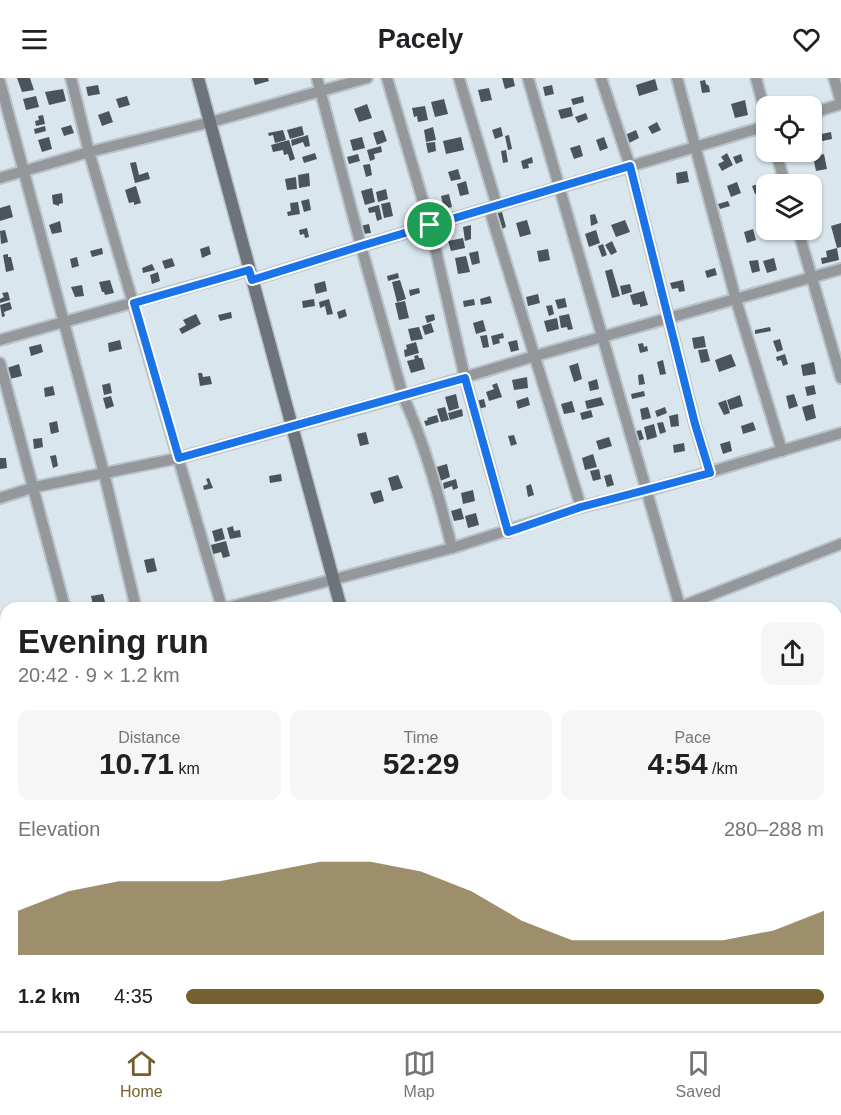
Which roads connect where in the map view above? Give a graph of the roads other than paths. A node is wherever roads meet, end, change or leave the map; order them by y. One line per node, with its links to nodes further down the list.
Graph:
1 (71, 78): 20 (street)
2 (198, 78): 17 (street)
3 (317, 78): 13 (street)
4 (367, 78): 13 (street)
5 (387, 78): 26 (street)
6 (459, 78): 25 (street)
7 (528, 78): 24 (street)
8 (601, 78): 21 (street)
9 (677, 78): 19 (street)
10 (756, 78): 14 (street)
11 (834, 78): 15 (street)
12 (0, 82): 22 (street)
13 (321, 92): 17 (street); 28 (street)
14 (761, 96)
15 (841, 103): 16 (street)
16 (822, 110)
17 (210, 122): 20 (street); 30 (street)
18 (756, 129): 19 (street)
19 (697, 147): 21 (street); 32 (street)
20 (89, 152): 22 (street); 33 (street)
21 (630, 166): 24 (street); 34 (street)
22 (24, 171): 23 (street); 35 (street)
23 (0, 178)
24 (558, 188): 25 (street); 36 (street)
25 (493, 207): 26 (street); 38 (street)
26 (430, 225): 28 (street); 40 (street)
27 (801, 240): 31 (street)
28 (361, 246): 30 (street); 42 (street)
29 (841, 269): 31 (street)
30 (250, 275): 33 (street); 43 (street)
31 (810, 277): 32 (street); 41 (street)
32 (736, 300): 34 (street); 45 (street)
33 (134, 303): 35 (street); 46 (street)
34 (669, 318): 36 (street); 48 (street)
35 (64, 322): 37 (street); 47 (street)
36 (601, 337): 38 (street); 50 (street)
37 (0, 340)
38 (535, 356): 40 (street); 52 (street)
39 (0, 363): 49 (street)
40 (465, 378): 42 (street); 53 (street)
41 (841, 378)
42 (403, 396): 43 (street); 55 (street)
43 (293, 426): 46 (street); 56 (street)
44 (841, 433): 45 (street)
45 (782, 451): 48 (street)
46 (179, 458): 47 (street); 59 (street)
47 (104, 473): 49 (street); 58 (street)
48 (710, 473): 50 (street)
49 (34, 488): 51 (street); 57 (street)
50 (646, 491): 52 (street); 62 (street)
51 (0, 498)
52 (581, 507): 53 (street)
53 (508, 532): 55 (street)
54 (841, 544): 63 (street)
55 (452, 548): 56 (street)
56 (334, 581): 60 (street); 61 (street)
57 (63, 602)
58 (135, 602)
59 (222, 602)
60 (248, 602)
61 (339, 602)
62 (678, 602)
63 (692, 602)

